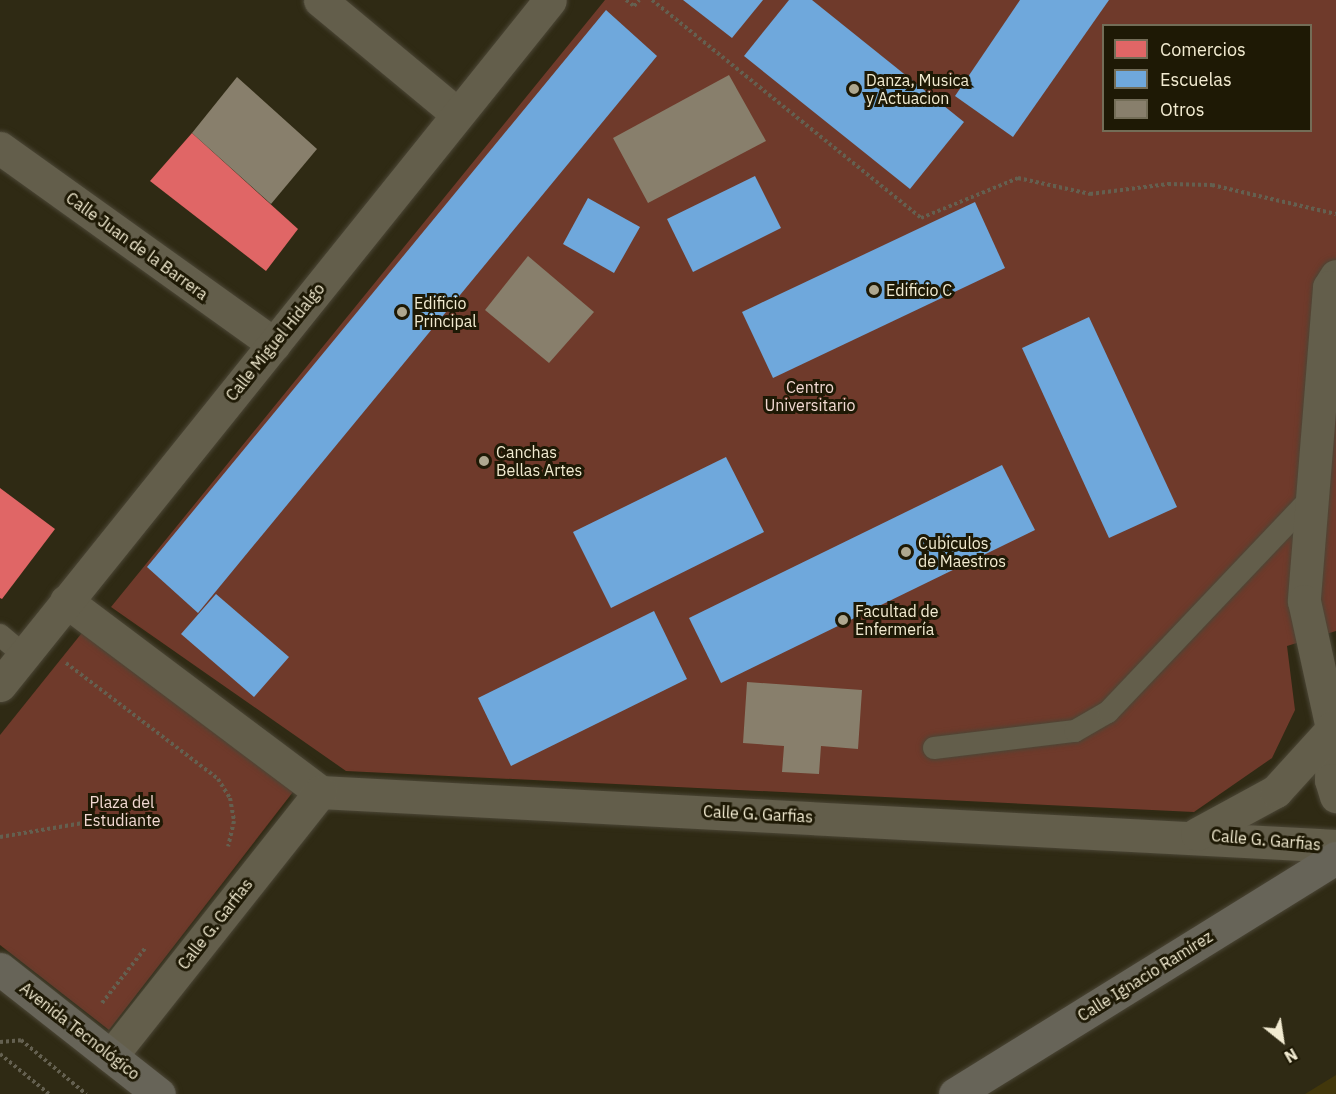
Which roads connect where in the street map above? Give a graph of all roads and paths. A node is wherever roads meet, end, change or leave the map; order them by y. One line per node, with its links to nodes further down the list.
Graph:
1 (320, 0): 6 (street)
2 (550, 0): 6 (street, Calle Miguel Hidalgo)
3 (626, 0): 4 (path)
4 (639, 0)
5 (652, 0): 8 (path)
6 (455, 112): 10 (street, Calle Miguel Hidalgo)
7 (0, 147): 10 (street, Calle Juan de la Barrera)
8 (1336, 214)
9 (1336, 276): 11 (street)
10 (274, 344): 12 (street, Calle Miguel Hidalgo)
11 (1324, 500): 15 (street); 16 (lane)
12 (66, 602): 13 (street, Calle Miguel Hidalgo); 17 (street)
13 (20, 643): 14 (street, Calle Miguel Hidalgo); 23 (path)
14 (0, 685)
15 (1334, 727): 18 (street); 20 (street, Calle G. Garfias)
16 (934, 748)
17 (320, 792): 20 (street, Calle G. Garfias); 30 (street, Calle G. Garfias)
18 (1336, 796)
19 (101, 820): 21 (path)
20 (1197, 834): 22 (street, Calle G. Garfias)
21 (0, 837)
22 (1336, 846)
23 (222, 854)
24 (1336, 858): 34 (street, Calle Ignacio Ramírez)
25 (149, 944): 27 (path)
26 (0, 969): 27 (street, Avenida Tecnológico)
27 (80, 1032): 30 (street, Avenida Tecnológico)
28 (0, 1042): 32 (path)
29 (0, 1054): 31 (path)
30 (111, 1056): 33 (street, Avenida Tecnológico)
31 (49, 1094)
32 (86, 1094)
33 (159, 1094)
34 (955, 1094)

